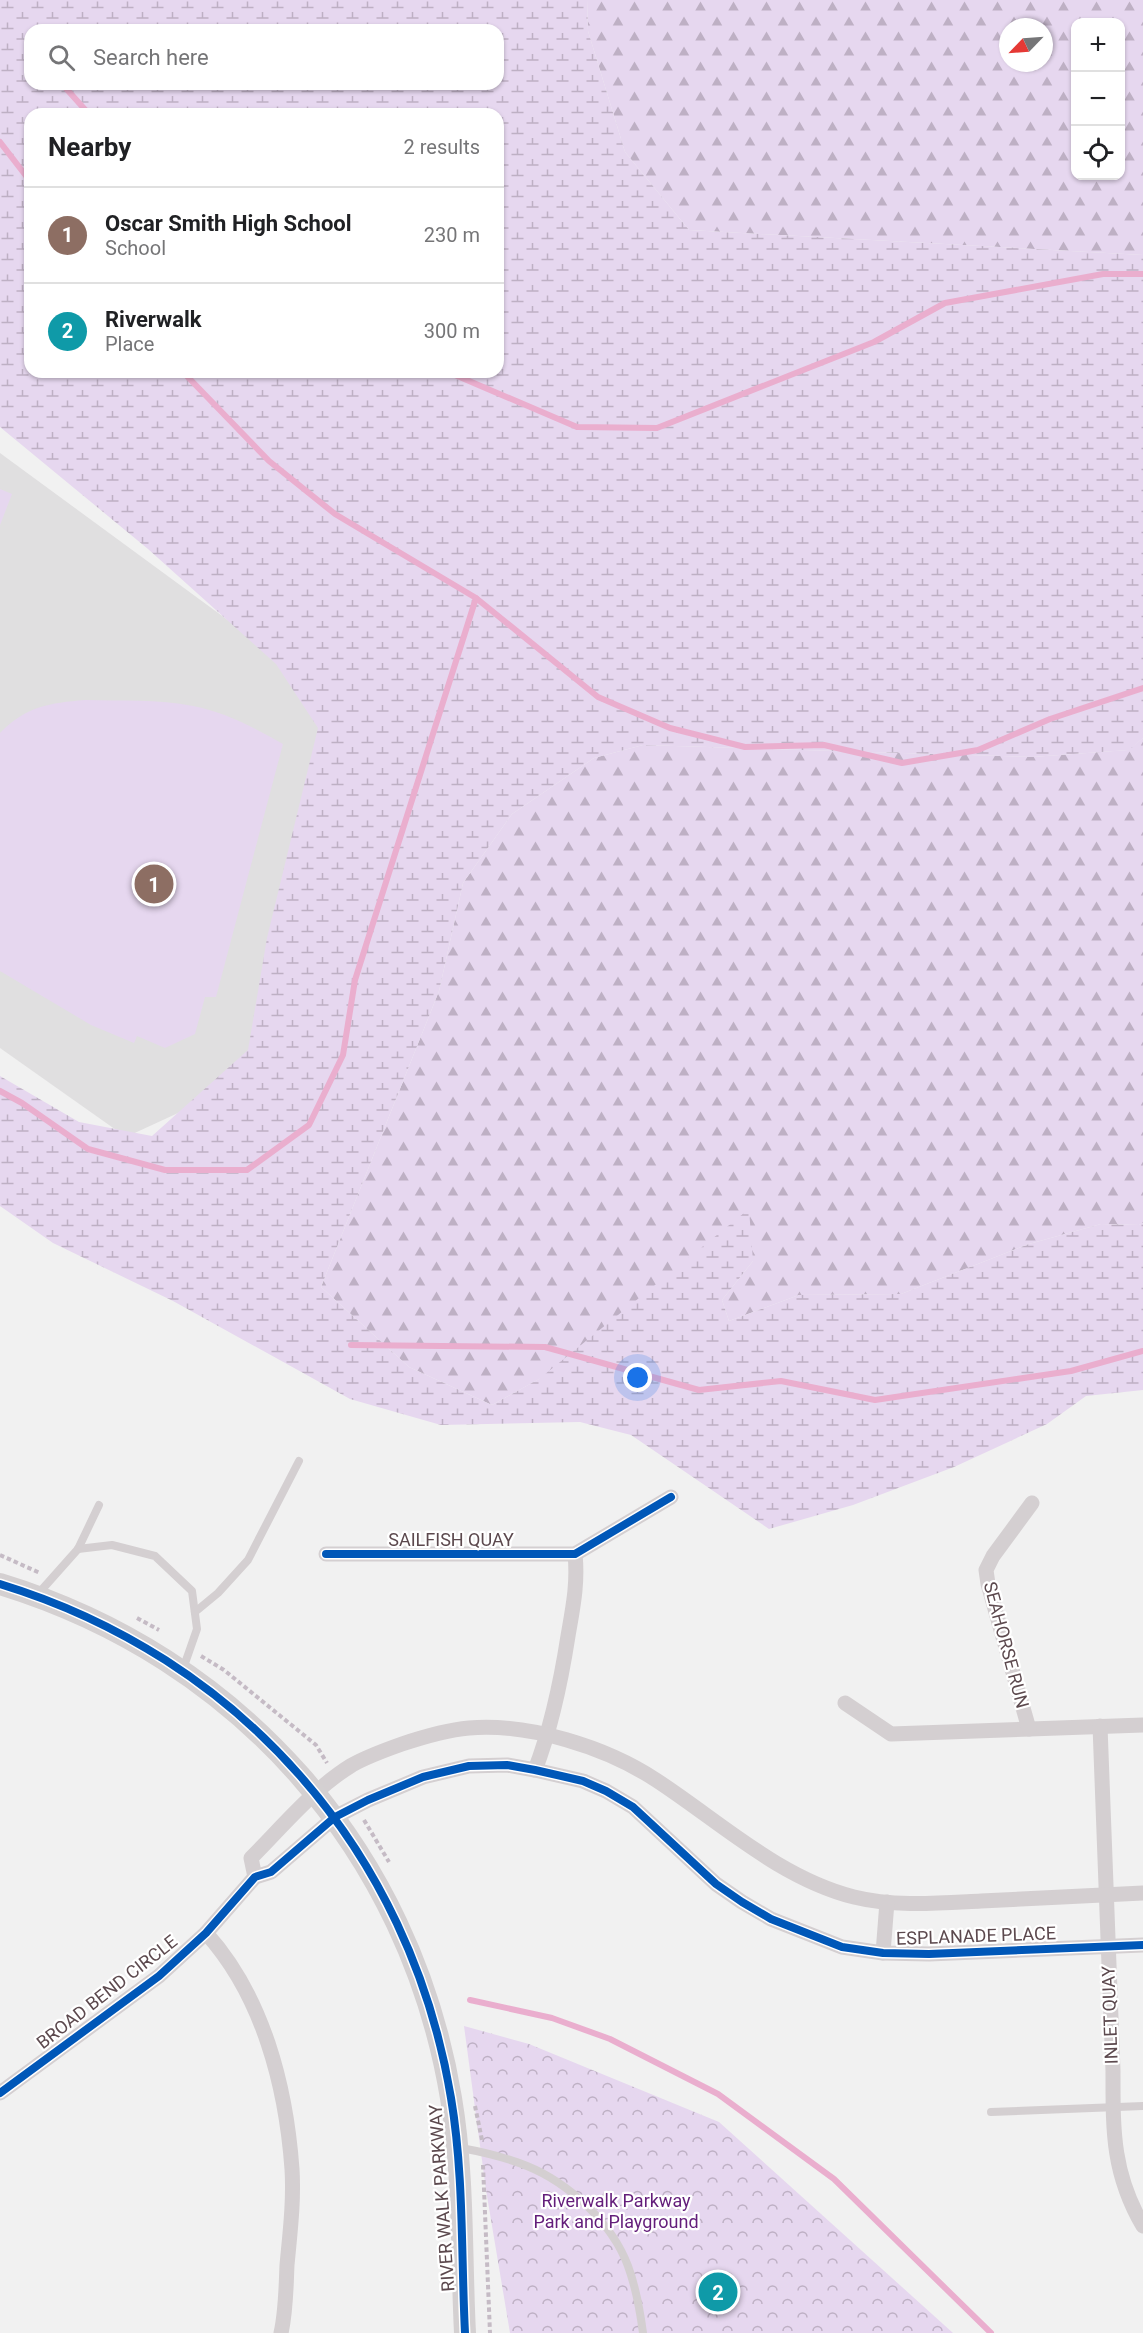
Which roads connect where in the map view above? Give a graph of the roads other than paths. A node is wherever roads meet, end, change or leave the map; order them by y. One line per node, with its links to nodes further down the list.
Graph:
1 (299, 1461): 10 (lane)
2 (671, 1497): 7 (street)
3 (1032, 1503): 15 (street, SEAHORSE RUN)
4 (99, 1505): 5 (lane)
5 (78, 1550): 9 (lane); 10 (lane)
6 (326, 1554): 7 (street, SAILFISH QUAY)
7 (575, 1554): 16 (street)
8 (0, 1584): 9 (street, RIVER WALK PARKWAY)
9 (37, 1596): 11 (street, RIVER WALK PARKWAY)
10 (195, 1612): 11 (lane)
11 (186, 1660): 18 (street, RIVER WALK PARKWAY)
12 (845, 1703): 15 (street, SEAHORSE RUN)
13 (1143, 1725): 14 (street, SEAHORSE RUN)
14 (1100, 1726): 15 (street, SEAHORSE RUN); 22 (street, INLET QUAY)
15 (1029, 1729)
16 (548, 1736): 17 (street); 18 (street, ESPLANADE PLACE); 23 (street, ESPLANADE PLACE)
17 (535, 1770): 19 (street, ESPLANADE PLACE); 27 (street, ESPLANADE PLACE)
18 (314, 1794): 19 (street, RIVER WALK PARKWAY); 20 (street)
19 (335, 1817): 20 (street, BROAD BEND CIRCLE); 32 (street, RIVER WALK PARKWAY)
20 (255, 1877): 24 (street, BROAD BEND CIRCLE)
21 (1143, 1893): 22 (street, ESPLANADE PLACE)
22 (1105, 1895): 23 (street, ESPLANADE PLACE); 26 (street, INLET QUAY)
23 (887, 1902): 27 (street)
24 (206, 1933): 28 (street, BROAD BEND CIRCLE); 34 (street)
25 (1143, 1945): 26 (street, ESPLANADE PLACE)
26 (1107, 1946): 27 (street, ESPLANADE PLACE); 30 (street, INLET QUAY)
27 (883, 1953)
28 (0, 2093)
29 (1143, 2106): 30 (lane)
30 (1113, 2108): 31 (lane); 33 (street, INLET QUAY)
31 (991, 2112)
32 (456, 2147): 35 (street, RIVER WALK PARKWAY); 36 (lane)
33 (1143, 2226)
34 (281, 2333)
35 (465, 2333)
36 (643, 2333)

